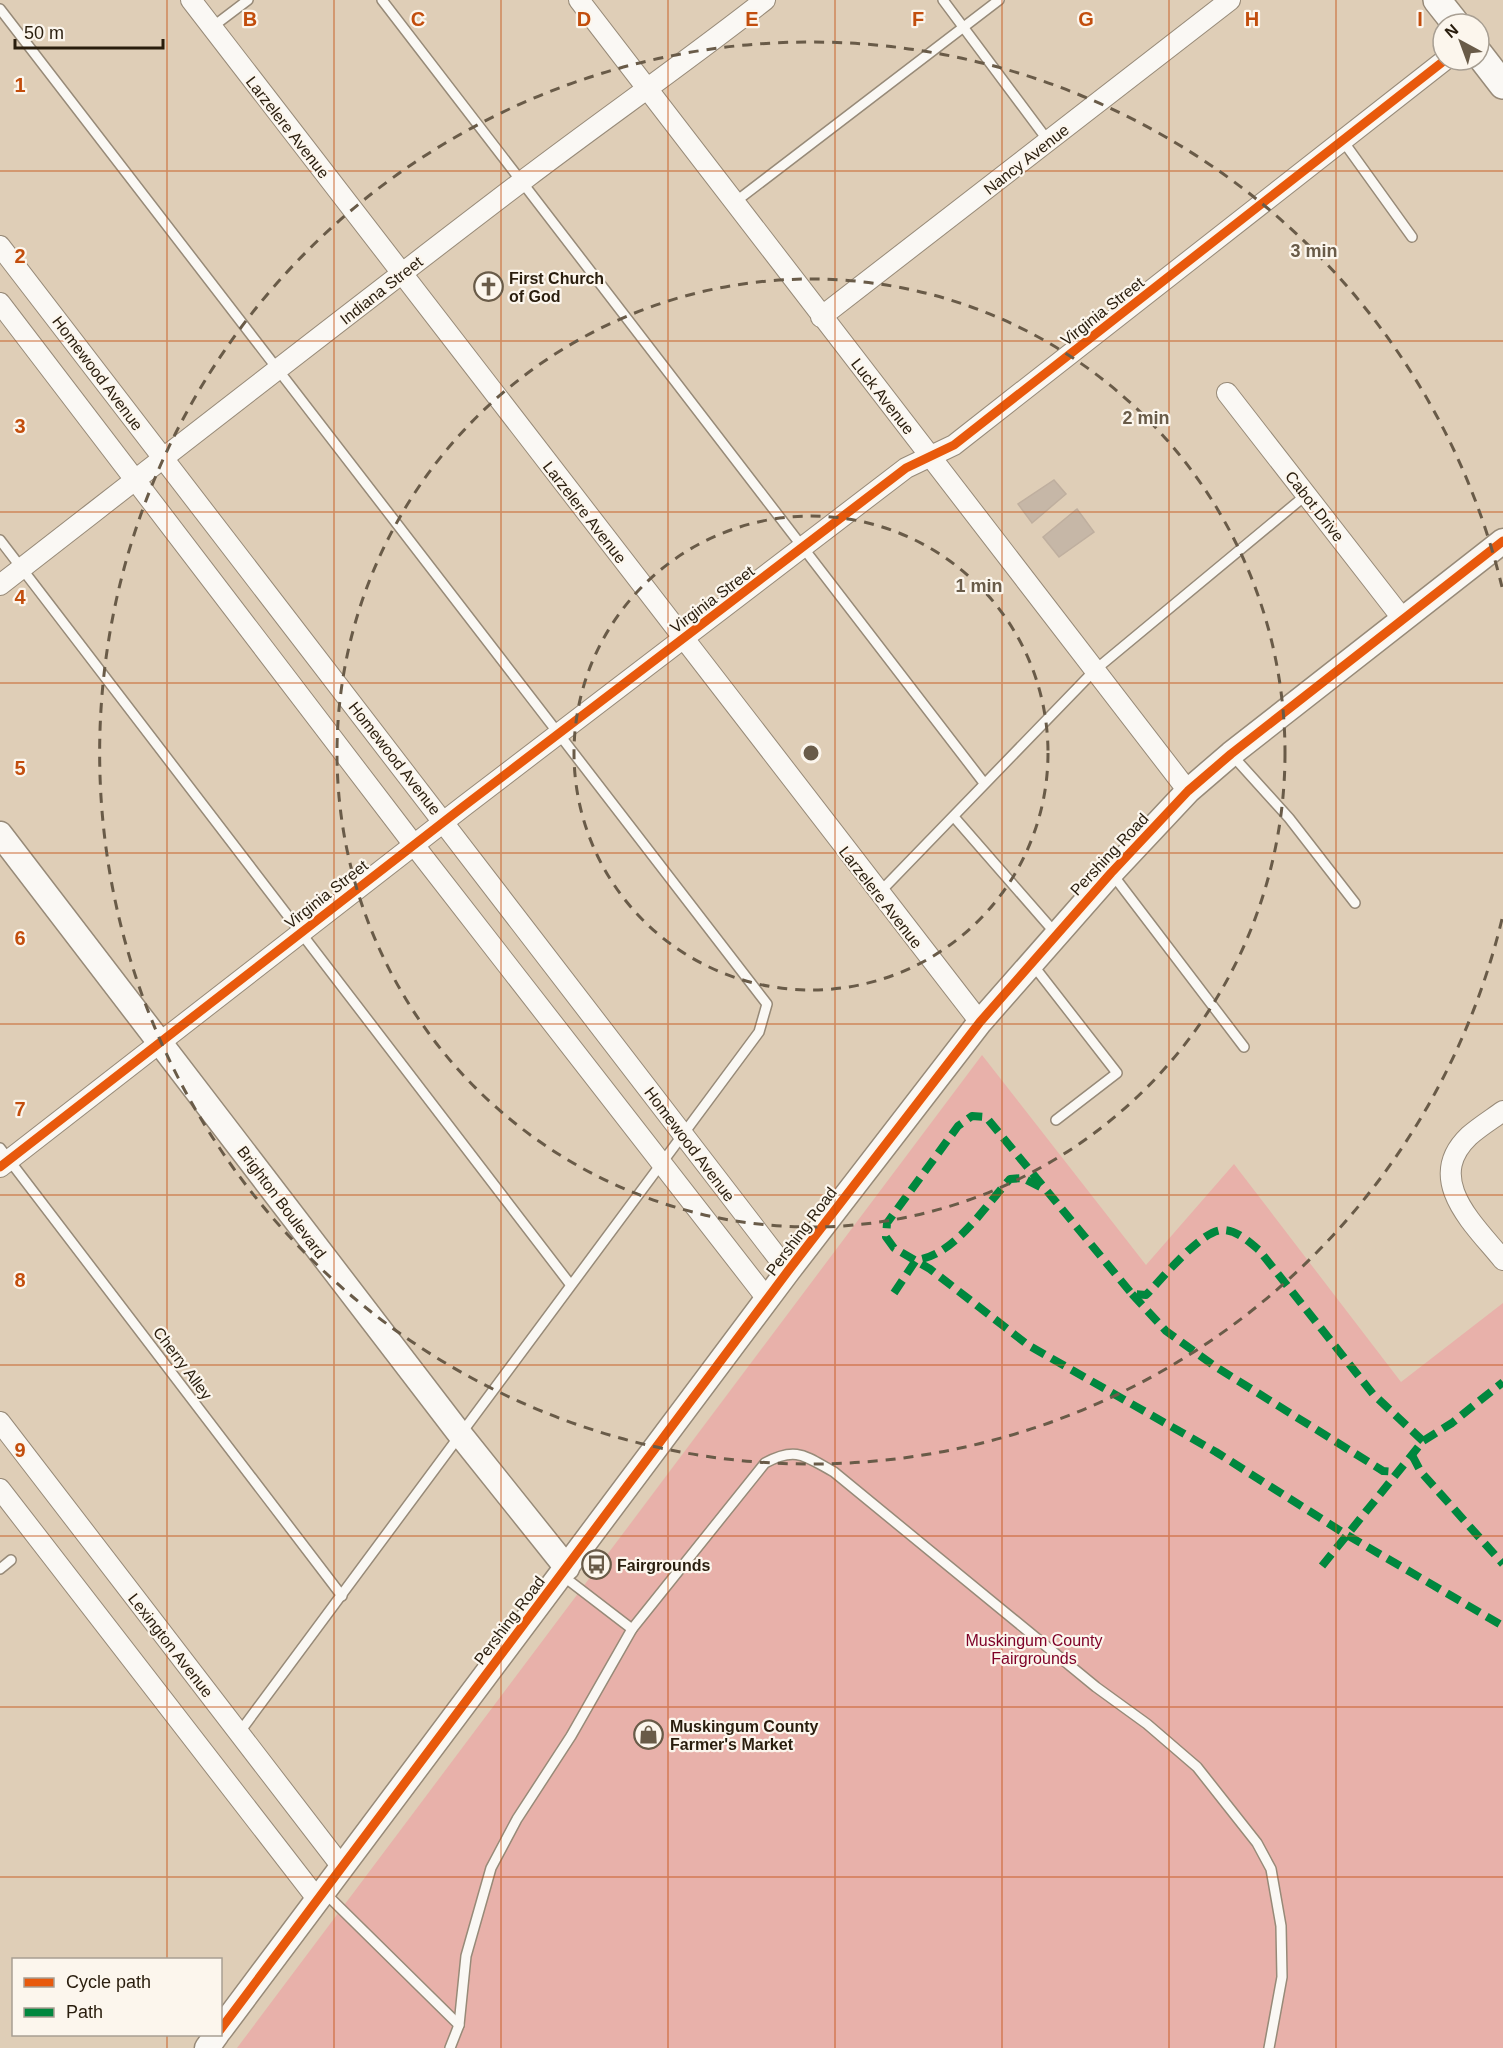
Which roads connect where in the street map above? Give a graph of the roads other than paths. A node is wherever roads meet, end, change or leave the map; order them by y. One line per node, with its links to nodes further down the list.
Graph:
1 (190, 0): 13 (street, Larzelere Avenue)
2 (248, 0): 13 (lane)
3 (382, 0): 20 (lane)
4 (579, 0): 17 (street, Luck Avenue)
5 (765, 0): 17 (street, Indiana Street)
6 (943, 0): 12 (lane)
7 (999, 0): 12 (lane)
8 (1230, 0): 19 (street, Nancy Avenue)
9 (1437, 0): 11 (main road)
10 (0, 9): 27 (lane)
11 (1446, 12)
12 (964, 27): 19 (lane); 21 (lane)
13 (212, 28): 24 (street, Larzelere Avenue)
14 (1491, 69): 16 (main road)
15 (1431, 71): 18 (street, Virginia Street)
16 (1503, 84)
17 (648, 89): 20 (street, Indiana Street); 21 (street, Luck Avenue)
18 (1343, 141): 22 (lane); 29 (street, Virginia Street)
19 (1049, 142): 26 (street, Nancy Avenue)
20 (523, 181): 24 (street, Indiana Street); 35 (lane)
21 (735, 202): 26 (street, Luck Avenue)
22 (1412, 237)
23 (0, 246): 30 (street, Homewood Avenue)
24 (402, 275): 27 (street, Indiana Street); 39 (street, Larzelere Avenue)
25 (0, 303): 31 (street, Homewood Avenue)
26 (821, 317): 29 (street, Luck Avenue)
27 (278, 369): 30 (street, Indiana Street); 41 (lane)
28 (1227, 393): 32 (street, Cabot Drive)
29 (930, 457): 35 (street, Virginia Street); 40 (street, Luck Avenue)
30 (163, 458): 31 (street, Indiana Street); 46 (street, Homewood Avenue)
31 (136, 480): 36 (street, Indiana Street); 48 (street, Homewood Avenue)
32 (1306, 495): 38 (street, Cabot Drive); 40 (lane)
33 (0, 540): 36 (lane)
34 (1503, 541): 38 (street, Pershing Road)
35 (803, 548): 39 (street, Virginia Street); 43 (lane)
36 (22, 568): 37 (street, Indiana Street); 52 (lane)
37 (0, 585)
38 (1402, 618): 42 (street, Pershing Road)
39 (684, 640): 41 (street, Virginia Street); 50 (street, Larzelere Avenue)
40 (1095, 670): 43 (lane); 44 (street, Luck Avenue)
41 (559, 734): 46 (street, Virginia Street); 60 (lane)
42 (1231, 754): 44 (street, Pershing Road); 51 (lane)
43 (984, 783): 45 (lane)
44 (1188, 792): 49 (street, Pershing Road)
45 (954, 817): 50 (lane); 53 (lane)
46 (444, 822): 48 (street, Virginia Street); 60 (street, Homewood Avenue)
47 (0, 834): 56 (street, Brighton Boulevard)
48 (414, 845): 52 (street, Virginia Street); 62 (street, Homewood Avenue)
49 (1111, 873): 53 (street, Pershing Road); 57 (lane)
50 (879, 894): 55 (street, Larzelere Avenue)
51 (1355, 903)
52 (301, 933): 56 (street, Virginia Street); 65 (lane)
53 (1057, 934): 54 (street, Pershing Road)
54 (1032, 963): 55 (street, Pershing Road); 59 (lane)
55 (980, 1022): 64 (street, Pershing Road)
56 (160, 1042): 61 (street, Virginia Street); 68 (street, Brighton Boulevard)
57 (1244, 1047)
58 (1503, 1111): 63 (street)
59 (1056, 1120)
60 (682, 1133): 62 (lane); 64 (street, Homewood Avenue)
61 (3, 1158): 73 (lane, Cherry Alley)
62 (661, 1164): 65 (lane); 66 (street, Homewood Avenue)
63 (1503, 1260)
64 (788, 1272): 66 (street, Pershing Road)
65 (570, 1284): 68 (lane)
66 (768, 1300): 72 (street, Pershing Road)
67 (0, 1422): 75 (street, Lexington Avenue)
68 (459, 1433): 72 (street, Brighton Boulevard); 73 (lane)
69 (0, 1489): 77 (street)
70 (11, 1560): 71 (lane)
71 (0, 1569)
72 (564, 1571): 74 (lane); 76 (street, Pershing Road)
73 (342, 1596): 75 (lane)
74 (632, 1629): 78 (lane); 81 (lane)
75 (239, 1733): 76 (street, Lexington Avenue)
76 (342, 1868): 77 (street, Pershing Road)
77 (321, 1896): 78 (lane); 79 (street, Pershing Road)
78 (459, 2025): 80 (lane)
79 (222, 2027)
80 (450, 2048)
81 (1269, 2048)

